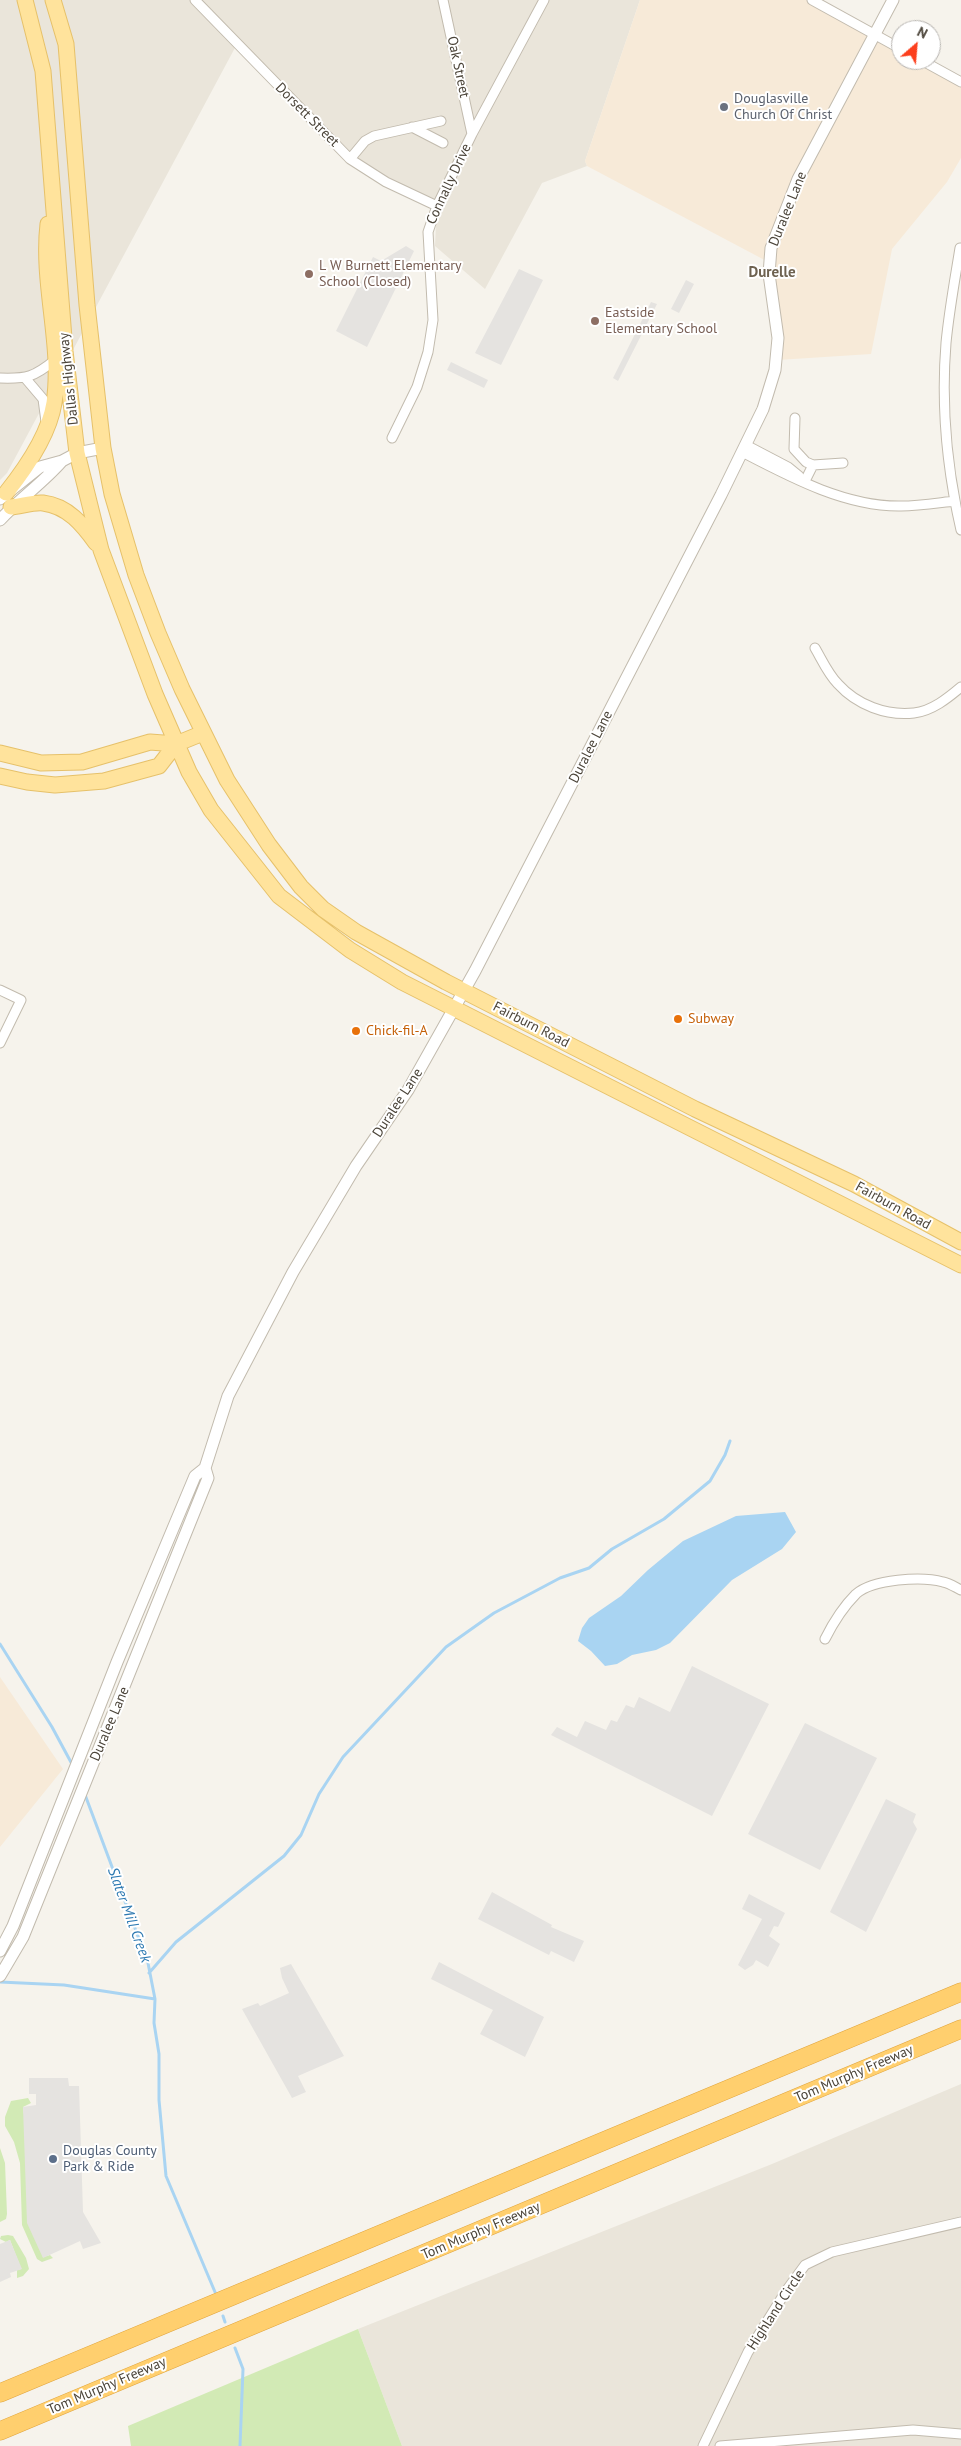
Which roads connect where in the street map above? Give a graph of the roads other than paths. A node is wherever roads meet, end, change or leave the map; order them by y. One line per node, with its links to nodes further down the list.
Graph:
1 (25, 0): 17 (main road, Dallas Highway)
2 (53, 0): 28 (main road, Dallas Highway)
3 (195, 0): 16 (street, Dorsett Street)
4 (443, 0): 14 (street, Oak Street)
5 (544, 0): 14 (street, Connally Drive)
6 (812, 0): 8 (street)
7 (893, 0): 8 (street, Duralee Lane)
8 (874, 34): 9 (street); 29 (street, Duralee Lane)
9 (891, 43)
10 (939, 70): 11 (street)
11 (961, 82)
12 (442, 121): 13 (street)
13 (412, 127): 15 (street); 16 (street)
14 (472, 134): 18 (street, Connally Drive)
15 (442, 143)
16 (350, 159): 18 (street, Dorsett Street)
17 (52, 191): 22 (main road); 30 (main road, Dallas Highway)
18 (437, 206): 27 (street, Connally Drive)
19 (960, 248): 21 (street)
20 (961, 288): 21 (street)
21 (953, 295): 35 (street)
22 (55, 360): 24 (street); 26 (main road)
23 (0, 378): 24 (street)
24 (26, 378): 26 (street)
25 (795, 418): 32 (street)
26 (46, 425): 34 (main road)
27 (392, 438)
28 (102, 448): 30 (street); 41 (main road, Dallas Highway)
29 (744, 448): 33 (street); 46 (street, Duralee Lane)
30 (77, 453): 34 (street); 38 (main road, Dallas Highway)
31 (843, 463): 32 (street)
32 (813, 465): 33 (street)
33 (805, 481): 35 (street)
34 (6, 500): 36 (street); 38 (main road)
35 (955, 501): 37 (street)
36 (0, 520)
37 (961, 530)
38 (101, 550): 42 (main road, Dallas Highway)
39 (814, 648): 40 (street)
40 (961, 688)
41 (203, 733): 42 (main road); 46 (main road, Fairburn Road)
42 (176, 744): 43 (main road); 44 (main road); 47 (main road, Fairburn Road)
43 (0, 754)
44 (0, 776)
45 (0, 990): 48 (street)
46 (464, 991): 47 (street, Duralee Lane); 49 (main road, Fairburn Road)
47 (454, 1008): 50 (main road, Fairburn Road); 51 (street, Duralee Lane)
48 (0, 1043)
49 (961, 1242)
50 (961, 1265)
51 (206, 1468): 54 (street, Duralee Lane); 55 (street, Duralee Lane)
52 (961, 1590): 53 (street)
53 (824, 1639)
54 (0, 1951)
55 (0, 1976)
56 (961, 1992): 59 (highway)
57 (961, 2029): 60 (highway, Tom Murphy Freeway)
58 (961, 2222): 62 (street, Highland Circle)
59 (0, 2393)
60 (0, 2431)
61 (961, 2434): 63 (street)
62 (703, 2446)
63 (720, 2446)

